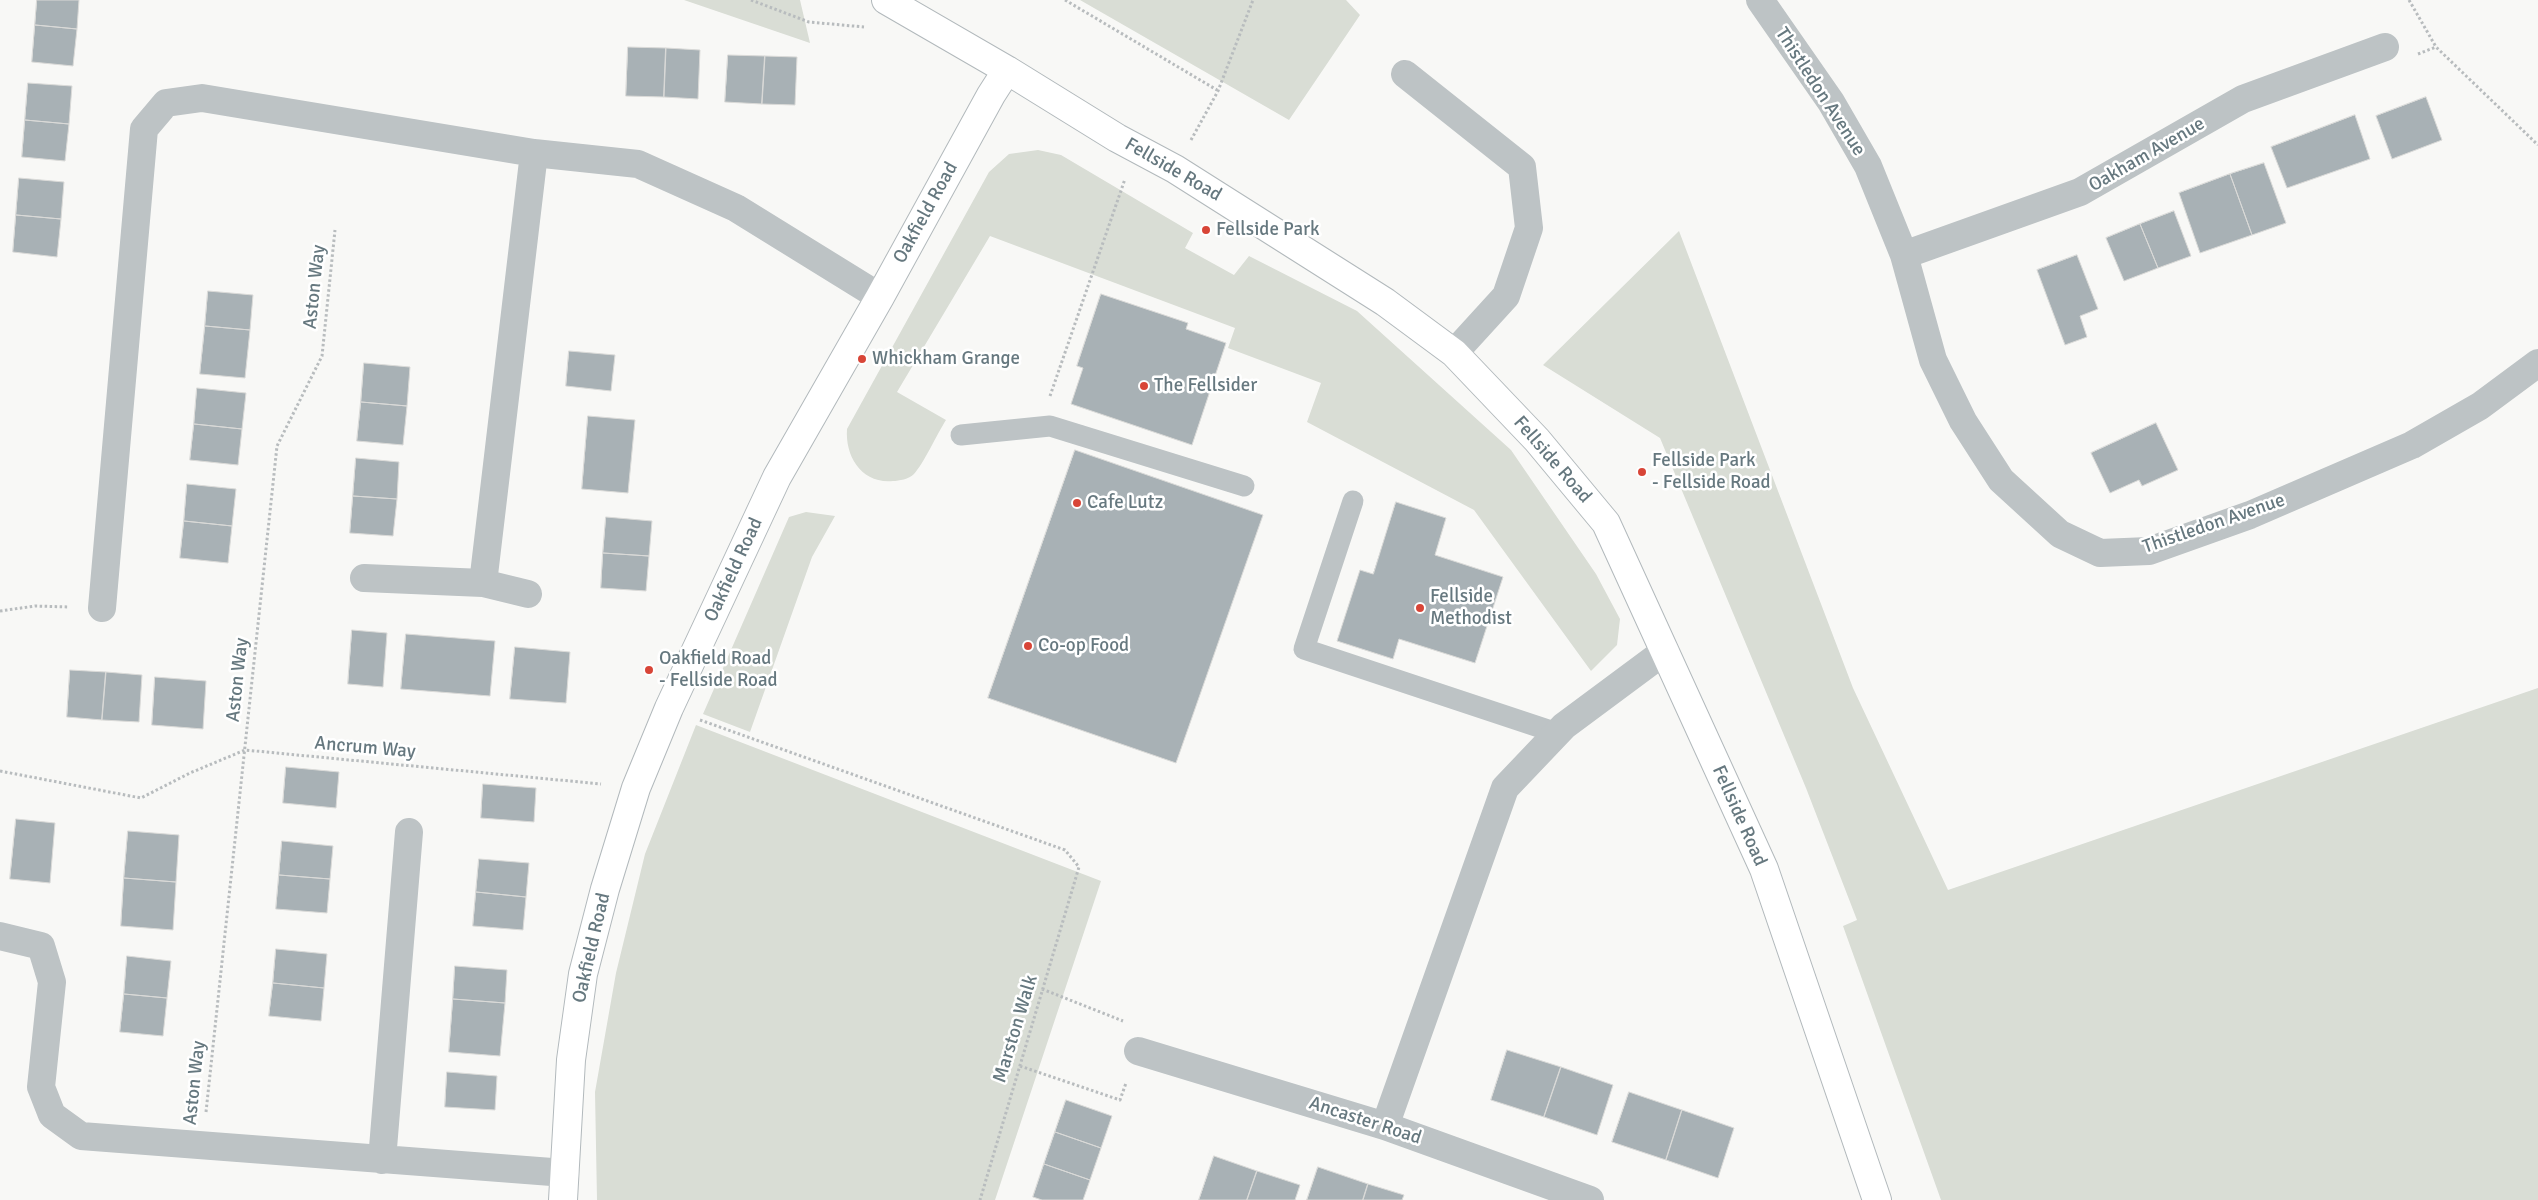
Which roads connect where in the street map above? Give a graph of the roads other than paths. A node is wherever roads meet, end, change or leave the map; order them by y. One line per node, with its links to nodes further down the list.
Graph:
1 (886, 0): 4 (street, Fellside Road)
2 (1760, 0): 7 (street, Thistledon Avenue)
3 (2386, 47): 7 (street, Oakham Avenue)
4 (1008, 70): 8 (street, Oakfield Road); 9 (street, Fellside Road)
5 (1405, 74): 9 (street)
6 (534, 153): 8 (street); 15 (street); 17 (street)
7 (1904, 255): 10 (street, Thistledon Avenue)
8 (880, 297): 25 (street, Oakfield Road)
9 (1454, 353): 18 (street, Fellside Road)
10 (2538, 363)
11 (961, 435): 12 (lane)
12 (1244, 486)
13 (1353, 501): 19 (lane)
14 (364, 578): 15 (street)
15 (484, 583): 16 (street)
16 (528, 594)
17 (102, 608)
18 (1665, 651): 19 (street); 28 (street, Fellside Road)
19 (1557, 732): 23 (street)
20 (409, 832): 24 (street)
21 (0, 936): 24 (street)
22 (1138, 1051): 23 (street, Ancaster Road)
23 (1385, 1126): 27 (street, Ancaster Road)
24 (382, 1160): 25 (street)
25 (565, 1172): 26 (street, Oakfield Road)
26 (564, 1200)
27 (1590, 1200)
28 (1877, 1200)

